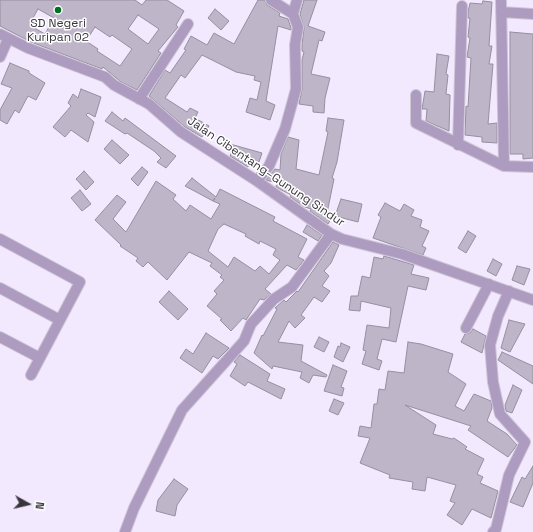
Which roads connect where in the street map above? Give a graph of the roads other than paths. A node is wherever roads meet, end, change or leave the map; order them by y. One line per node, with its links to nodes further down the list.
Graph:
1 (271, 0): 6 (street)
2 (297, 0): 6 (street)
3 (501, 0): 5 (street)
4 (462, 6): 13 (street)
5 (501, 12): 7 (street); 14 (street)
6 (293, 14): 16 (street)
7 (533, 14)
8 (188, 24): 12 (street)
9 (4, 36): 10 (street); 12 (street, Jalan Cibentang–Gunung Sindur)
10 (0, 57)
11 (416, 94): 13 (street)
12 (139, 99): 16 (street, Jalan Cibentang–Gunung Sindur)
13 (458, 145): 14 (street)
14 (504, 166): 15 (street)
15 (533, 167)
16 (257, 181): 17 (street, Jalan Cibentang–Gunung Sindur)
17 (331, 234): 19 (street, Jalan Cibentang–Gunung Sindur); 28 (street)
18 (0, 239): 23 (street)
19 (489, 284): 21 (street, Jalan Cibentang–Gunung Sindur); 24 (street)
20 (0, 288): 23 (street)
21 (509, 291): 22 (street, Jalan Cibentang–Gunung Sindur); 29 (street)
22 (533, 300)
23 (60, 320): 26 (street)
24 (466, 328)
25 (0, 337): 26 (street)
26 (40, 358): 27 (street)
27 (31, 376)
28 (125, 532)
29 (493, 532)

